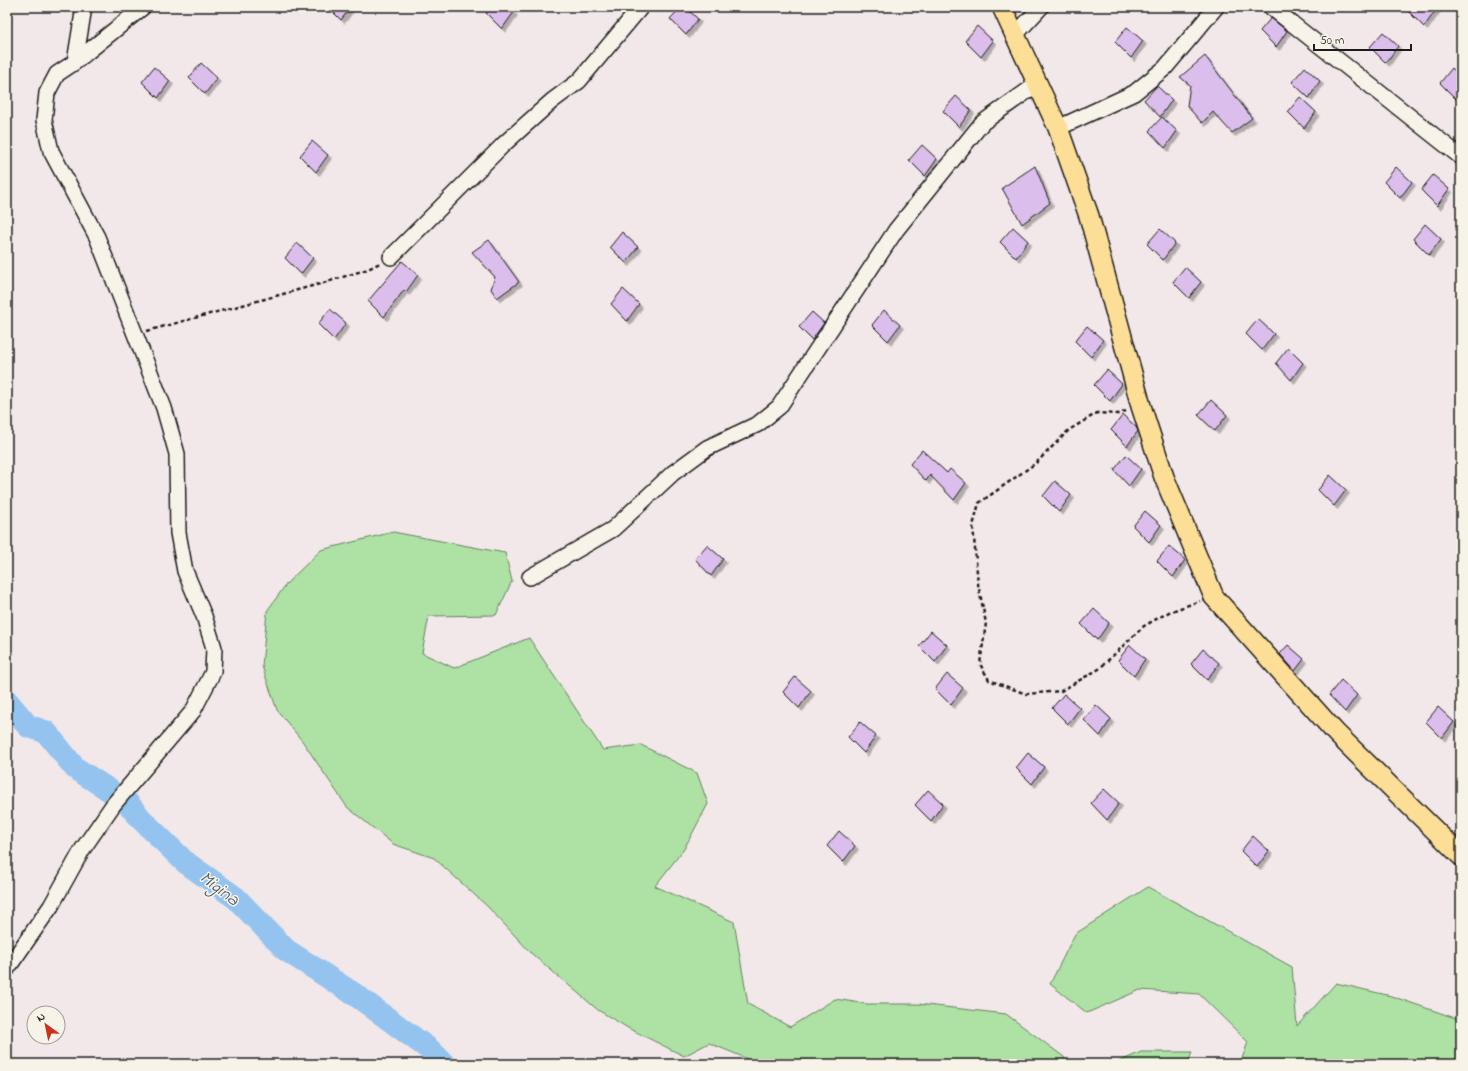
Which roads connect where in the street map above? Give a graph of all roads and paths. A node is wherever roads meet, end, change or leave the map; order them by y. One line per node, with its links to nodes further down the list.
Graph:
1 (84, 7): 9 (street)
2 (144, 7): 9 (street)
3 (641, 7): 13 (street)
4 (1002, 7): 8 (main road)
5 (1041, 7): 8 (street)
6 (1216, 7): 11 (street)
7 (1271, 7): 12 (street)
8 (1016, 34): 10 (main road)
9 (75, 62): 14 (street)
10 (1037, 84): 11 (main road); 16 (street)
11 (1058, 128): 15 (main road)
12 (1461, 157)
13 (391, 257): 14 (path)
14 (136, 334): 19 (street)
15 (1141, 406): 17 (main road); 17 (path)
16 (530, 578)
17 (1214, 597): 18 (main road)
18 (1461, 856)
19 (7, 969)

